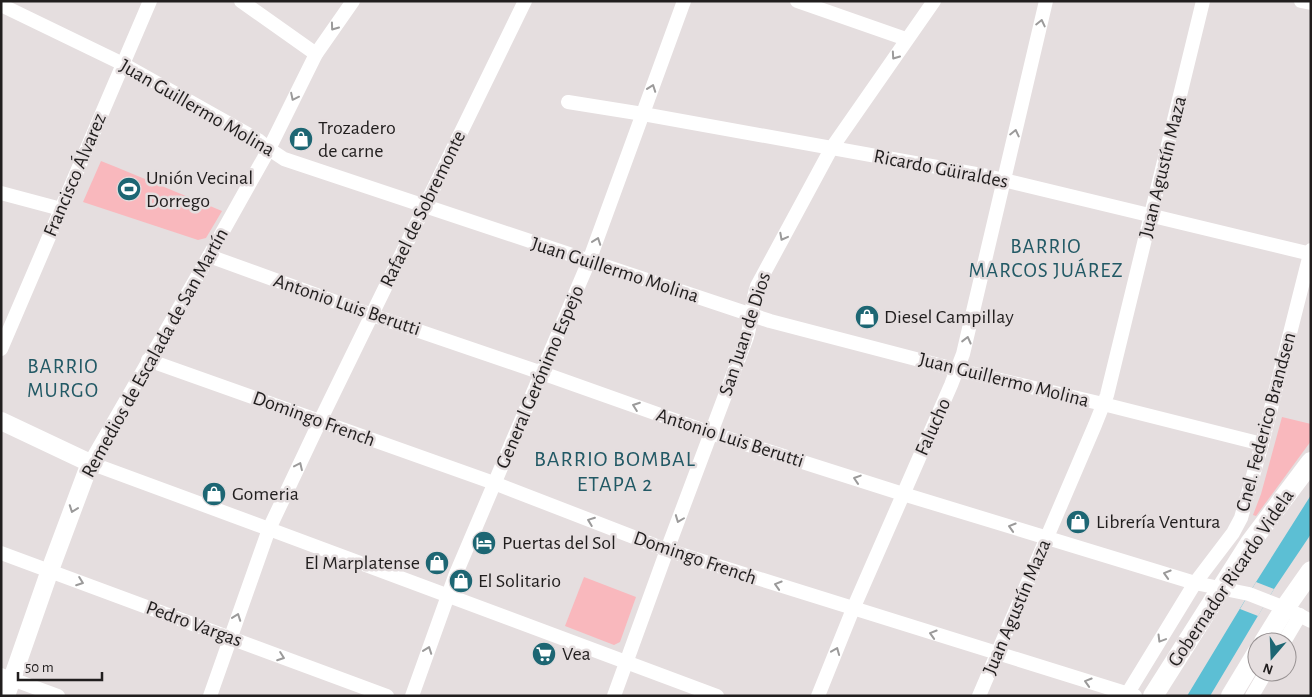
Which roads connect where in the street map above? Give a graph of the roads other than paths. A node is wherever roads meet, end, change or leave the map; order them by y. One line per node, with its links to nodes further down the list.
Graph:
1 (150, 1): 15 (street, Francisco Álvarez)
2 (241, 1): 14 (street)
3 (353, 1): 14 (street, Remedios de Escalada de San Martín, one-way to 14)
4 (525, 1): 22 (street, Rafael de Sobremonte)
5 (684, 1): 17 (street, General Gerónimo Espejo, one-way to 5)
6 (798, 1): 13 (street)
7 (934, 1): 13 (street, San Juan de Dios)
8 (1046, 1): 20 (street, Falucho, one-way to 8)
9 (1203, 1): 24 (street, Juan Agustín Maza)
10 (1301, 1): 11 (street)
11 (1311, 3)
12 (1, 5): 15 (street, Juan Guillermo Molina)
13 (906, 40): 19 (street, San Juan de Dios, one-way to 19)
14 (316, 54): 18 (street, Remedios de Escalada de San Martín, one-way to 18)
15 (123, 64): 18 (street, Juan Guillermo Molina); 23 (street, Francisco Álvarez)
16 (568, 102): 17 (street, Ricardo Güiraldes)
17 (643, 114): 19 (street, Ricardo Güiraldes); 27 (street, General Gerónimo Espejo, one-way to 17)
18 (269, 149): 22 (street, Juan Guillermo Molina); 26 (street, Remedios de Escalada de San Martín)
19 (831, 149): 20 (street, Ricardo Güiraldes); 29 (street, San Juan de Dios, one-way to 29)
20 (1004, 180): 24 (street, Ricardo Güiraldes); 32 (street, Falucho, one-way to 20)
21 (1, 194): 23 (street)
22 (424, 207): 27 (street, Juan Guillermo Molina); 28 (street, Rafael de Sobremonte)
23 (61, 209): 30 (street, Francisco Álvarez)
24 (1151, 215): 25 (street, Ricardo Güiraldes); 34 (street, Juan Agustín Maza)
25 (1310, 253): 38 (street, Cnel. Federico Brandsen)
26 (209, 256): 28 (street, Antonio Luis Berutti); 31 (street, Remedios de Escalada de San Martín)
27 (589, 261): 29 (street, Juan Guillermo Molina); 33 (street, General Gerónimo Espejo)
28 (372, 315): 33 (street, Antonio Luis Berutti); 36 (street, Rafael de Sobremonte)
29 (752, 315): 32 (street, Juan Guillermo Molina); 37 (street, San Juan de Dios)
30 (1, 349)
31 (148, 360): 36 (street, Domingo French); 40 (street, Remedios de Escalada de San Martín)
32 (958, 370): 34 (street, Juan Guillermo Molina); 42 (street, Falucho)
33 (542, 373): 37 (street, Antonio Luis Berutti, one-way to 33); 41 (street, General Gerónimo Espejo)
34 (1103, 404): 38 (street, Juan Guillermo Molina); 44 (street, Juan Agustín Maza)
35 (1, 421): 40 (main road)
36 (320, 421): 41 (street, Domingo French); 43 (street, Rafael de Sobremonte, one-way to 36)
37 (711, 433): 42 (street, Antonio Luis Berutti, one-way to 37); 45 (street, San Juan de Dios, one-way to 45)
38 (1262, 444): 49 (street, Cnel. Federico Brandsen)
39 (1311, 462): 50 (highway, Gobernador Ricardo Videla)
40 (90, 463): 43 (street); 47 (main road, Remedios de Escalada de San Martín, one-way to 47)
41 (494, 483): 45 (street, Domingo French, one-way to 41); 51 (street, General Gerónimo Espejo)
42 (903, 494): 44 (street, Antonio Luis Berutti, one-way to 42); 53 (street, Falucho)
43 (269, 529): 51 (street); 56 (street, Rafael de Sobremonte, one-way to 43)
44 (1046, 538): 49 (street, Antonio Luis Berutti, one-way to 44); 57 (street, Juan Agustín Maza)
45 (667, 550): 53 (street, Domingo French, one-way to 45); 58 (street, San Juan de Dios)
46 (1, 553): 47 (street, Pedro Vargas)
47 (50, 570): 56 (street, Pedro Vargas, one-way to 56); 60 (main road, Remedios de Escalada de San Martín)
48 (1311, 571): 52 (highway)
49 (1196, 583): 50 (street, Antonio Luis Berutti); 62 (street, Cnel. Federico Brandsen, one-way to 62)
50 (1220, 588): 52 (street, Antonio Luis Berutti); 72 (highway, Gobernador Ricardo Videla)
51 (448, 596): 58 (street); 67 (street, General Gerónimo Espejo, one-way to 51)
52 (1278, 606): 54 (highway); 55 (street)
53 (853, 609): 57 (street, Domingo French, one-way to 53); 70 (street, Falucho, one-way to 53)
54 (1268, 632)
55 (1282, 632)
56 (230, 637): 65 (street, Rafael de Sobremonte); 66 (street, Pedro Vargas, one-way to 66)
57 (996, 653): 62 (street, Domingo French, one-way to 57); 71 (street, Juan Agustín Maza)
58 (626, 662): 68 (street, San Juan de Dios); 69 (street)
59 (1247, 670): 73 (highway)
60 (6, 677): 63 (main road, Remedios de Escalada de San Martín); 64 (street)
61 (1260, 682): 74 (street)
62 (1130, 695)
63 (6, 696)
64 (58, 696)
65 (210, 696)
66 (387, 696)
67 (412, 696)
68 (614, 696)
69 (717, 696)
70 (818, 696)
71 (979, 696)
72 (1153, 696)
73 (1231, 696)
74 (1252, 696)

